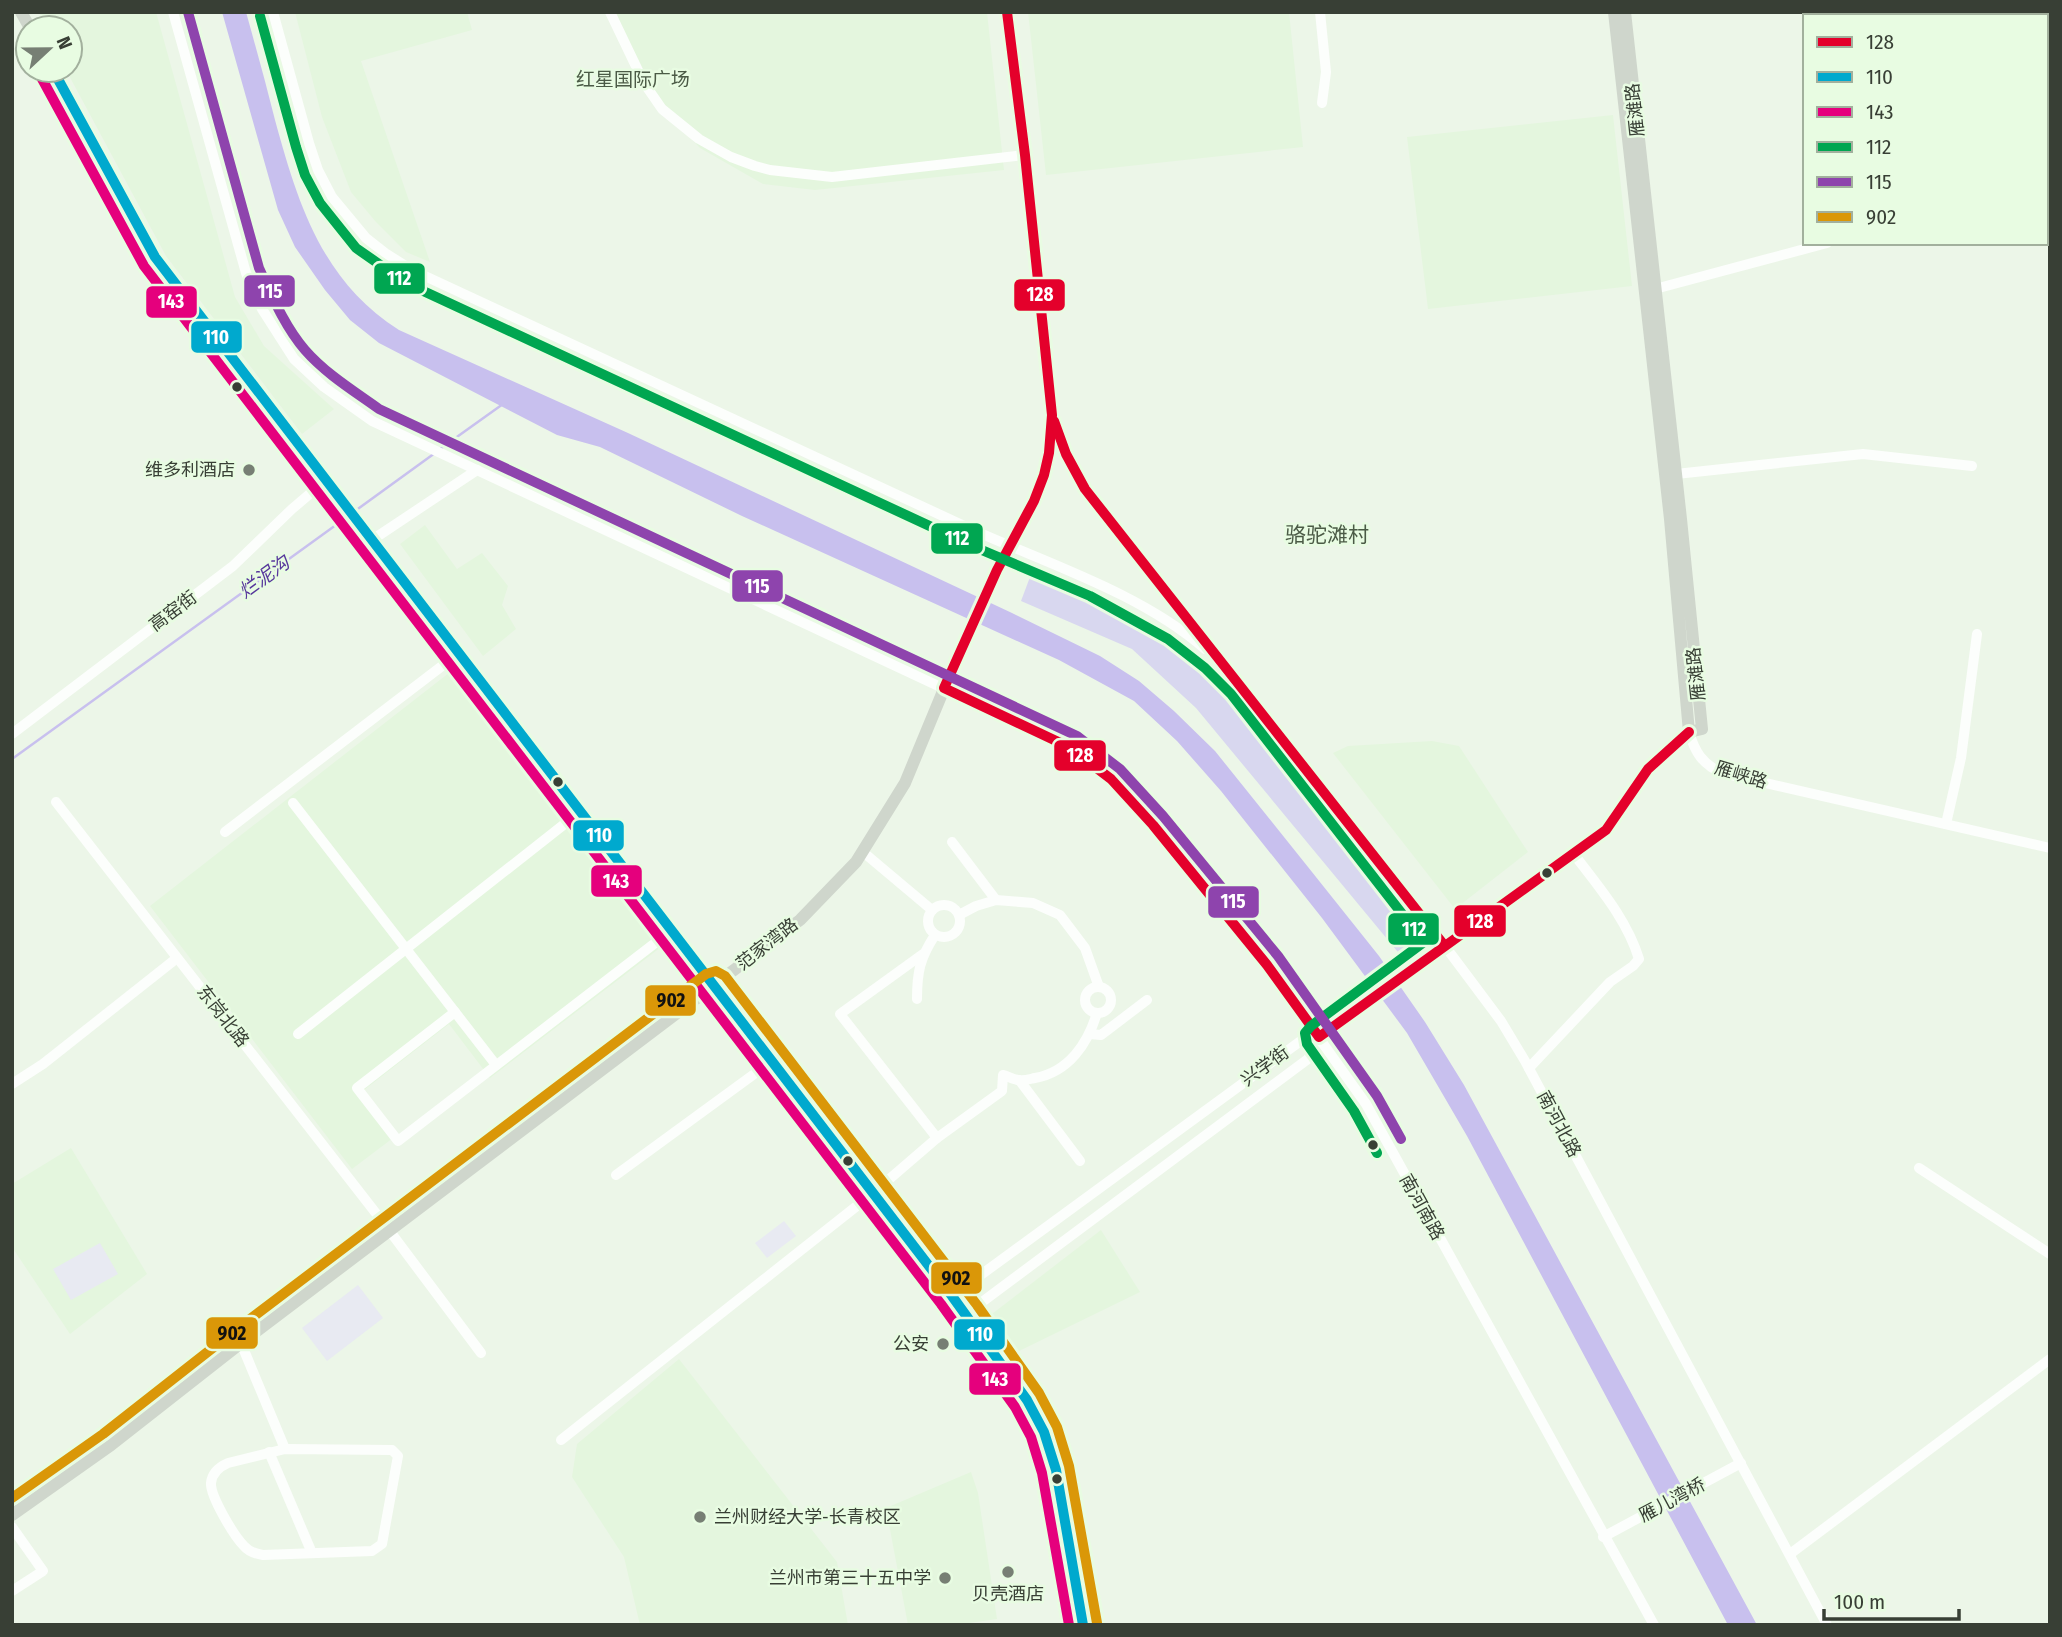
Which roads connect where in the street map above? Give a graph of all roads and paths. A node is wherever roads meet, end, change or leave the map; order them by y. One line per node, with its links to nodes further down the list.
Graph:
1 (173, 12): 15 (street, 南河南路)
2 (273, 12): 19 (street, 南河北路)
3 (610, 12): 10 (street)
4 (1007, 12): 10 (main road, 范家湾路)
5 (1320, 12): 9 (street)
6 (1614, 12): 24 (main road, 雁滩路)
7 (1625, 12): 12 (main road, 雁滩路)
8 (61, 84): 17 (main road)
9 (1322, 103)
10 (1025, 155): 13 (main road, 范家湾路)
11 (1820, 245): 12 (street)
12 (1655, 289): 16 (main road, 雁滩路)
13 (1051, 405): 19 (main road, 范家湾路); 22 (street, 南河北路)
14 (1972, 466): 16 (street)
15 (474, 468): 18 (street); 23 (street, 南河南路)
16 (1676, 474): 24 (main road, 雁滩路)
17 (326, 480): 18 (main road); 25 (street, 高窑街)
18 (370, 537): 21 (main road)
19 (1010, 546): 22 (street, 南河北路); 23 (main road, 范家湾路)
20 (1978, 634): 29 (street)
21 (459, 653): 28 (main road); 30 (street)
22 (1224, 666): 40 (street, 南河北路)
23 (944, 688): 33 (main road, 范家湾路); 52 (street, 南河南路)
24 (1689, 732): 29 (street, 雁峡路); 34 (street)
25 (12, 734)
26 (56, 802): 43 (street, 东岗北路)
27 (293, 803): 41 (street)
28 (581, 811): 38 (main road); 41 (street)
29 (1946, 824): 32 (street, 雁峡路)
30 (225, 832)
31 (952, 842): 35 (street)
32 (2050, 848)
33 (863, 852): 36 (street); 44 (main road, 范家湾路)
34 (1573, 853): 40 (street); 55 (street)
35 (996, 900): 37 (street); 45 (street)
36 (932, 910): 37 (street); 39 (street)
37 (959, 915): 39 (street)
38 (672, 930): 44 (main road); 54 (street)
39 (934, 935): 42 (street)
40 (1444, 945): 52 (street); 55 (street, 南河北路)
41 (406, 949): 48 (street); 50 (street)
42 (923, 954): 46 (street); 58 (street)
43 (177, 958): 57 (street); 63 (street, 东岗北路)
44 (714, 985): 53 (main road); 63 (main road, 范家湾路)
45 (1099, 987): 49 (street); 49 (street)
46 (917, 999)
47 (1147, 1000): 51 (street)
48 (455, 1012): 54 (street); 54 (street)
49 (1097, 1013): 51 (street)
50 (298, 1034)
51 (1090, 1034): 56 (street)
52 (1319, 1037): 65 (street, 兴学街); 66 (street, 兴学街); 76 (street, 南河南路)
53 (772, 1061): 61 (street); 62 (main road)
54 (496, 1065)
55 (1529, 1068): 73 (street, 南河北路)
56 (1020, 1081): 58 (street); 59 (street)
57 (12, 1084)
58 (937, 1138): 62 (street)
59 (1080, 1161)
60 (1919, 1168): 64 (street)
61 (615, 1175)
62 (872, 1194): 65 (main road); 70 (street)
63 (389, 1230): 67 (main road, 范家湾路); 68 (street, 东岗北路)
64 (2050, 1254)
65 (952, 1296): 66 (main road)
66 (966, 1314): 80 (main road)
67 (241, 1343): 71 (street); 74 (main road, 范家湾路)
68 (481, 1353)
69 (2050, 1359): 78 (street)
70 (561, 1440)
71 (285, 1449): 72 (street); 77 (street)
72 (269, 1452): 77 (street); 77 (street)
73 (1741, 1463): 76 (street, 雁儿湾桥); 78 (street, 南河北路)
74 (12, 1515)
75 (12, 1527): 79 (street)
76 (1604, 1537): 81 (street, 南河南路)
77 (312, 1553)
78 (1790, 1554): 82 (street, 南河北路)
79 (12, 1591)
80 (1083, 1625)
81 (1654, 1625)
82 (1827, 1625)

